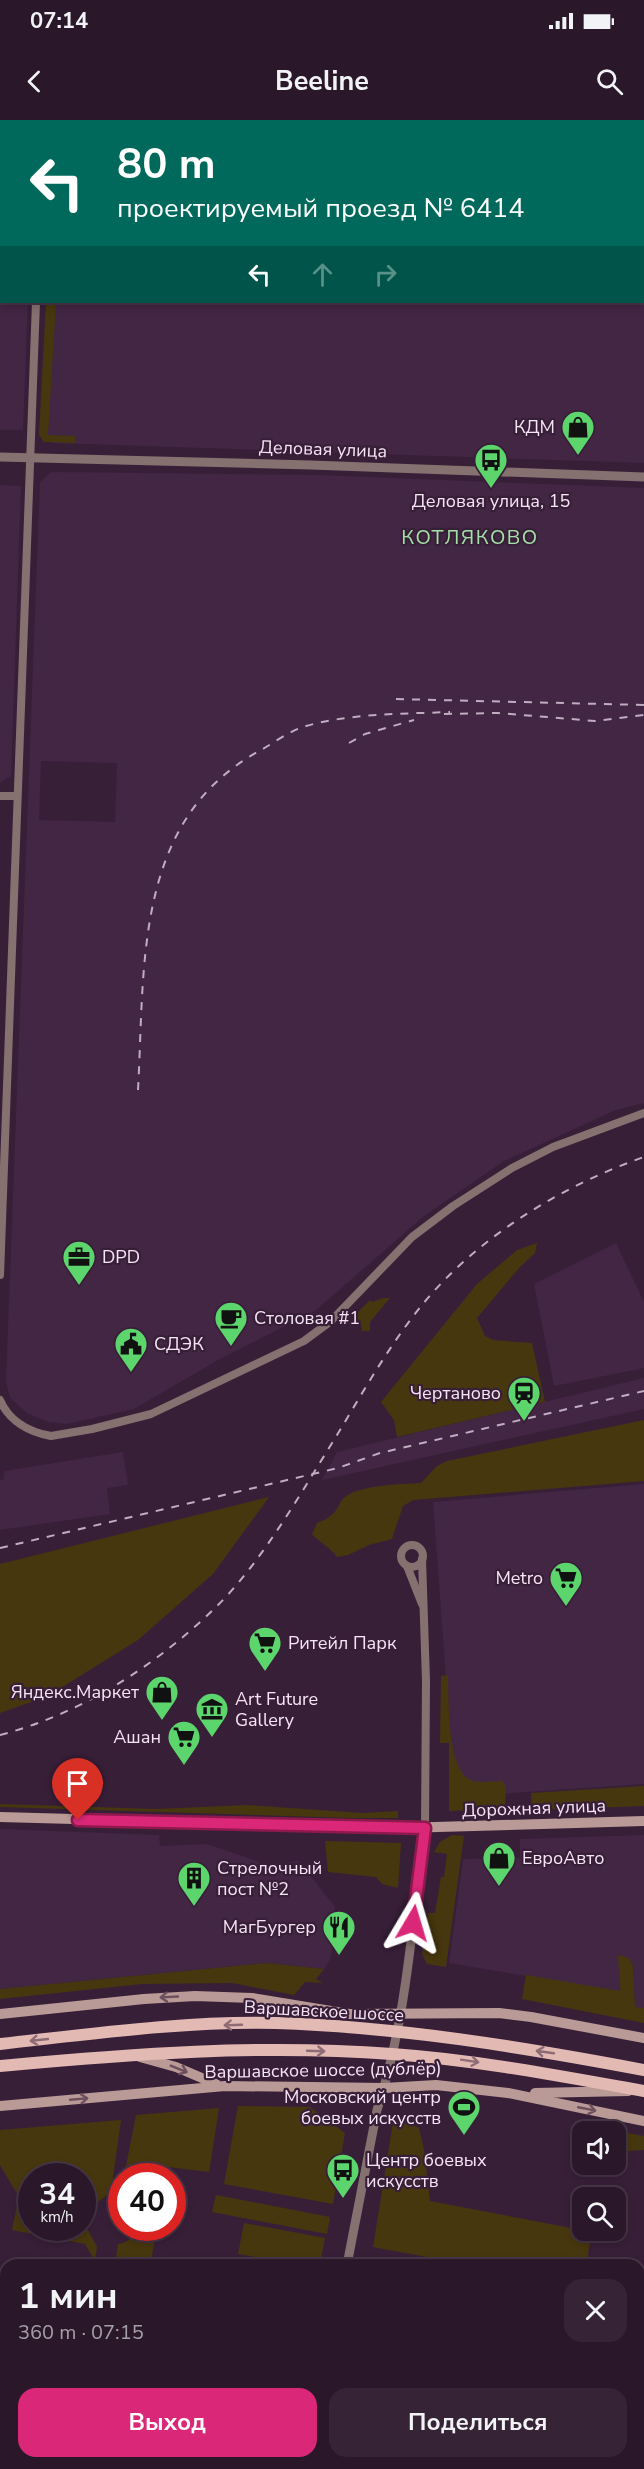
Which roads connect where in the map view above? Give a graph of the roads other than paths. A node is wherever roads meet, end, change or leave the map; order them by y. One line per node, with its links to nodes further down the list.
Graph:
1 (36, 303): 3 (street)
2 (0, 457): 3 (street, Деловая улица)
3 (29, 458): 4 (street, Деловая улица); 6 (street)
4 (644, 477)
5 (0, 796): 6 (street)
6 (16, 796): 8 (street)
7 (644, 1113): 9 (street)
8 (0, 1275)
9 (0, 1400)
10 (422, 1559): 11 (street); 11 (street); 12 (street)
11 (407, 1566): 12 (street)
12 (425, 1611): 15 (street)
13 (0, 1816): 15 (main road, Дорожная улица)
14 (644, 1821): 15 (main road, Дорожная улица)
15 (425, 1828): 17 (street)
16 (0, 2014): 17 (main road, one-way to 16)
17 (400, 2015): 18 (street); 19 (main road)
18 (396, 2030): 20 (main road, Варшавское шоссе, one-way to 20); 22 (street); 24 (main road, Варшавское шоссе, one-way to 18)
19 (644, 2038)
20 (0, 2043)
21 (131, 2054): 22 (main road, one-way to 22); 23 (main road); 25 (main road, one-way to 25)
22 (391, 2054): 26 (street); 27 (main road, one-way to 27)
23 (0, 2066)
24 (644, 2070)
25 (225, 2086): 26 (main road, Варшавское шоссе (дублёр)); 29 (main road, Варшавское шоссе (дублёр), one-way to 25)
26 (384, 2088): 28 (main road, Варшавское шоссе (дублёр)); 31 (street)
27 (642, 2091): 28 (main road)
28 (508, 2093): 30 (main road, Варшавское шоссе (дублёр), one-way to 30)
29 (0, 2106)
30 (644, 2121)
31 (348, 2259)

